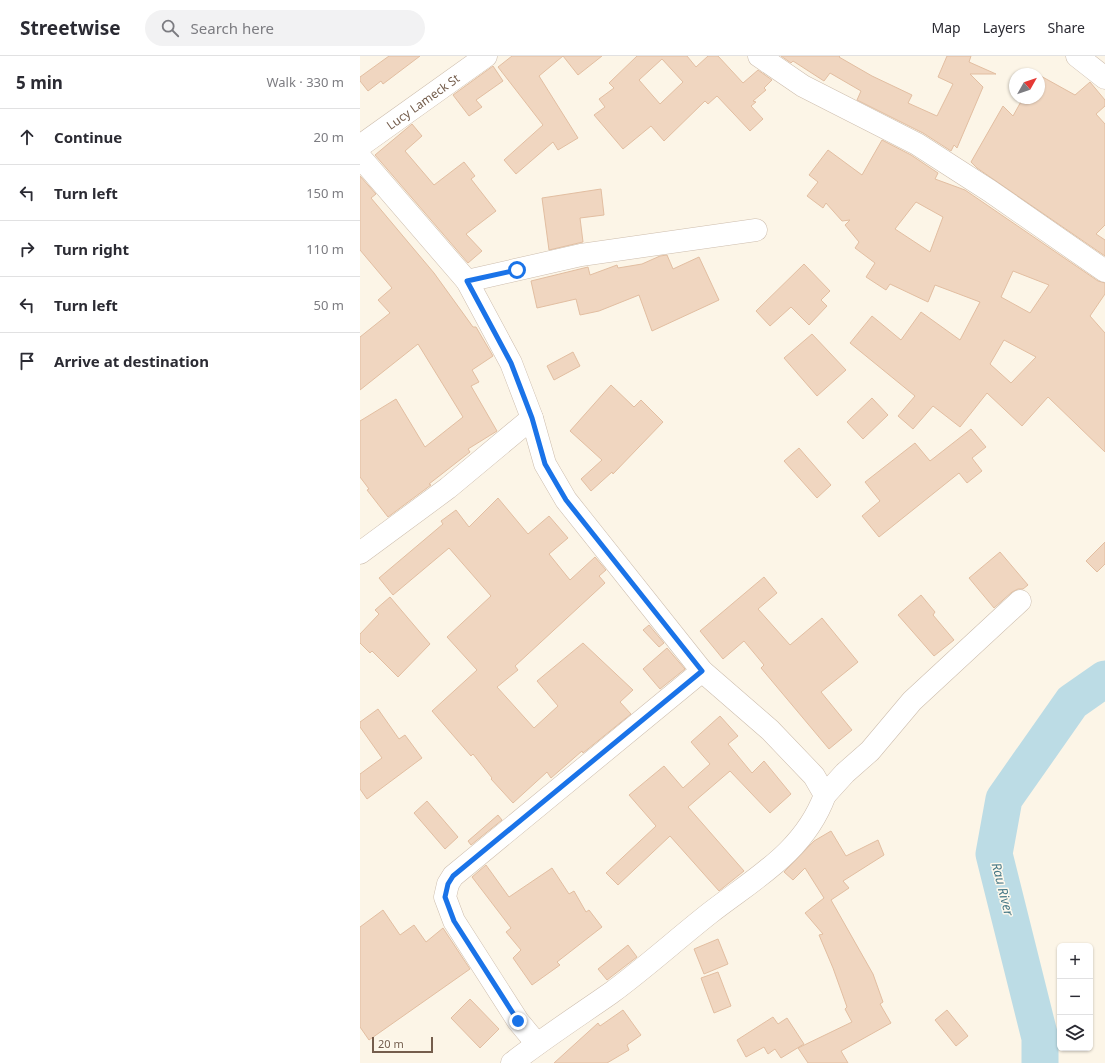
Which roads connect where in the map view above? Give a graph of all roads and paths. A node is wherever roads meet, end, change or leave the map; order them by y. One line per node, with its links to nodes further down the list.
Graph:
1 (486, 56): 5 (street, Lucy Lameck St)
2 (759, 56): 8 (street)
3 (1088, 58): 4 (street)
4 (1105, 78)
5 (360, 146)
6 (360, 157): 9 (street)
7 (756, 230): 9 (street)
8 (1105, 271)
9 (467, 281): 10 (street)
10 (532, 418): 11 (street); 13 (street)
11 (360, 553)
12 (1020, 601): 14 (street)
13 (702, 671): 14 (street); 15 (street)
14 (825, 795): 15 (street)
15 (537, 1044): 16 (street)
16 (512, 1063)

